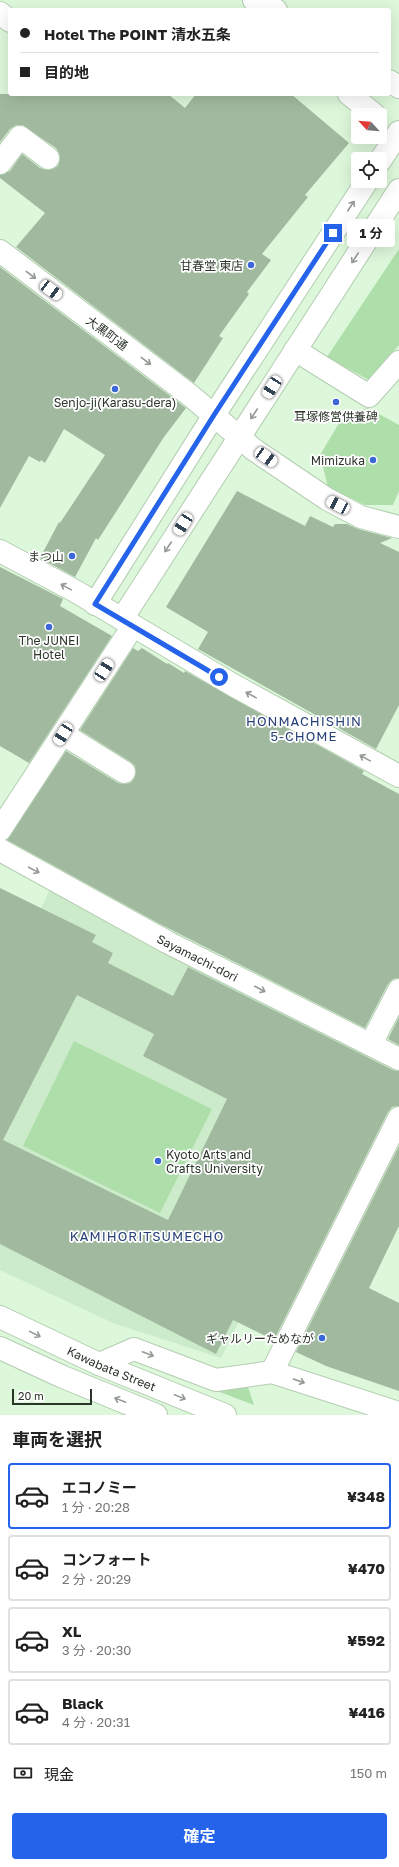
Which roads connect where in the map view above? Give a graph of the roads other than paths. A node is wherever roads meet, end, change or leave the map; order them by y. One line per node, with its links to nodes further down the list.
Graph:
1 (254, 0): 2 (street)
2 (272, 8)
3 (0, 13): 4 (street)
4 (8, 19)
5 (351, 96): 6 (street)
6 (366, 108)
7 (387, 124): 8 (street)
8 (399, 133): 9 (street)
9 (386, 152)
10 (48, 158): 11 (street)
11 (0, 163)
12 (362, 188): 17 (street, one-way to 12)
13 (399, 190): 15 (street, one-way to 15)
14 (0, 251): 17 (street, 大黒町通, one-way to 17)
15 (296, 350): 16 (street); 18 (street, one-way to 18)
16 (399, 362)
17 (214, 415): 18 (street, 大黒町通); 21 (street)
18 (240, 437): 19 (street, 大黒町通); 22 (street, one-way to 22)
19 (399, 527)
20 (0, 550): 21 (street, one-way to 20)
21 (95, 604): 22 (street)
22 (127, 622): 23 (street); 25 (street, one-way to 22)
23 (63, 734): 24 (street); 26 (street)
24 (124, 772)
25 (399, 776)
26 (0, 830)
27 (0, 850): 29 (street, Sayamachi-dori, one-way to 29)
28 (399, 990): 29 (street)
29 (371, 1044): 30 (street, Sayamachi-dori)
30 (399, 1059)
31 (399, 1118): 35 (street)
32 (0, 1317): 34 (street, Kawabata Street, one-way to 34)
33 (0, 1348): 37 (street, one-way to 33)
34 (98, 1364): 35 (street, one-way to 35); 38 (street, Kawabata Street, one-way to 38)
35 (272, 1372): 36 (street, one-way to 36)
36 (399, 1413)
37 (156, 1415)
38 (225, 1415)

